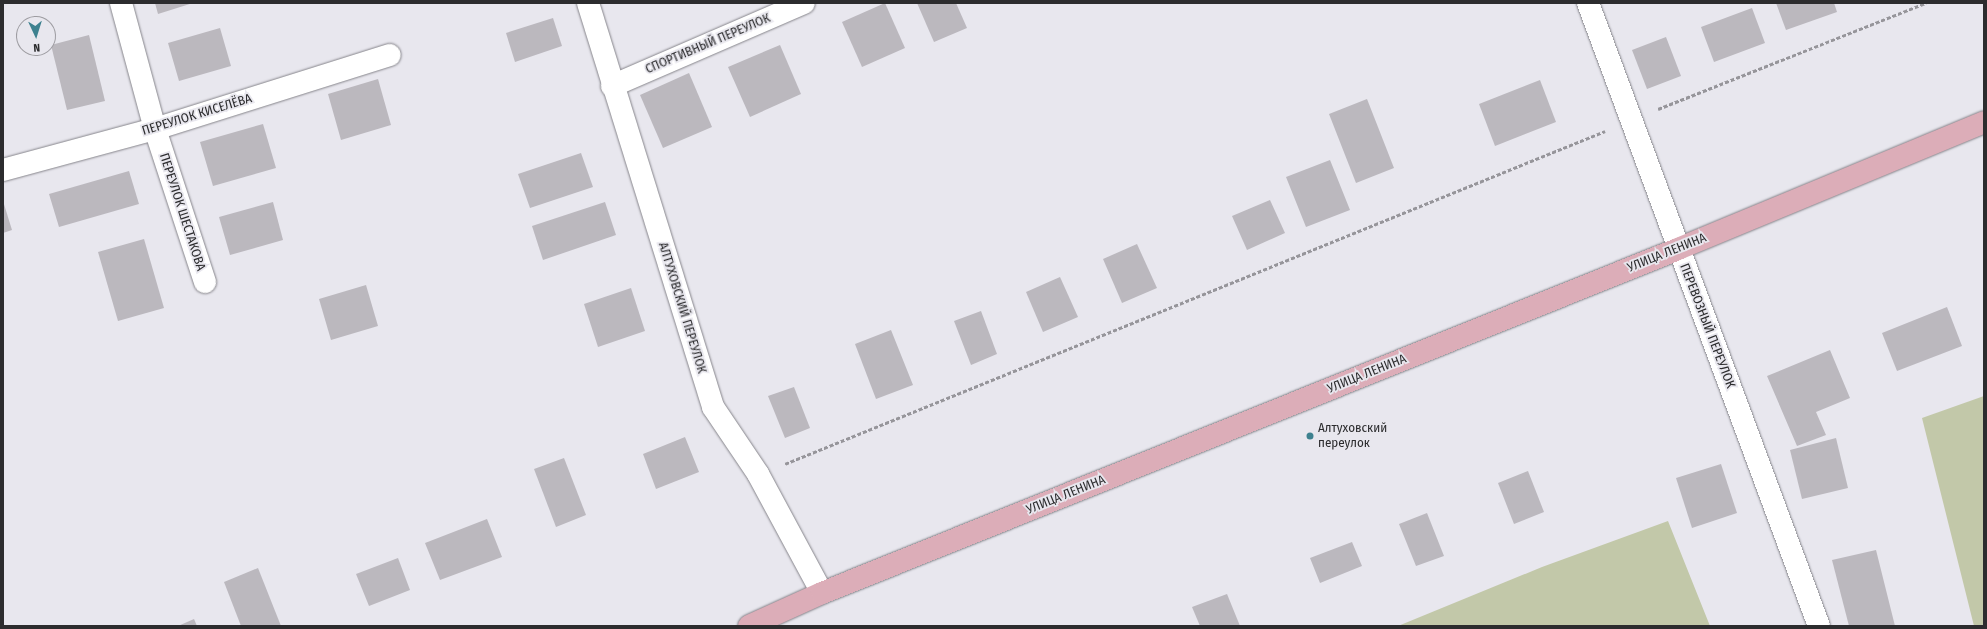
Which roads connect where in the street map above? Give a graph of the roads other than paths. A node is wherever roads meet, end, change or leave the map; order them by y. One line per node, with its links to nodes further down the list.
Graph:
1 (121, 3): 8 (street, ПЕРЕУЛОК ШЕСТАКОВА)
2 (588, 3): 6 (street, АЛТУХОВСКИЙ ПЕРЕУЛОК)
3 (804, 3): 6 (street, СПОРТИВНЫЙ ПЕРЕУЛОК)
4 (1588, 3): 10 (street, ПЕРЕВОЗНЫЙ ПЕРЕУЛОК)
5 (390, 55): 8 (street, ПЕРЕУЛОК КИСЕЛЁВА)
6 (612, 86): 12 (street, АЛТУХОВСКИЙ ПЕРЕУЛОК)
7 (1984, 122): 10 (main road, УЛИЦА ЛЕНИНА)
8 (155, 129): 9 (street, ПЕРЕУЛОК КИСЕЛЁВА); 11 (street, ПЕРЕУЛОК ШЕСТАКОВА)
9 (3, 170)
10 (1678, 249): 12 (main road, УЛИЦА ЛЕНИНА); 14 (street, ПЕРЕВОЗНЫЙ ПЕРЕУЛОК)
11 (205, 282)
12 (822, 593): 13 (main road, УЛИЦА ЛЕНИНА)
13 (749, 626)
14 (1819, 626)

